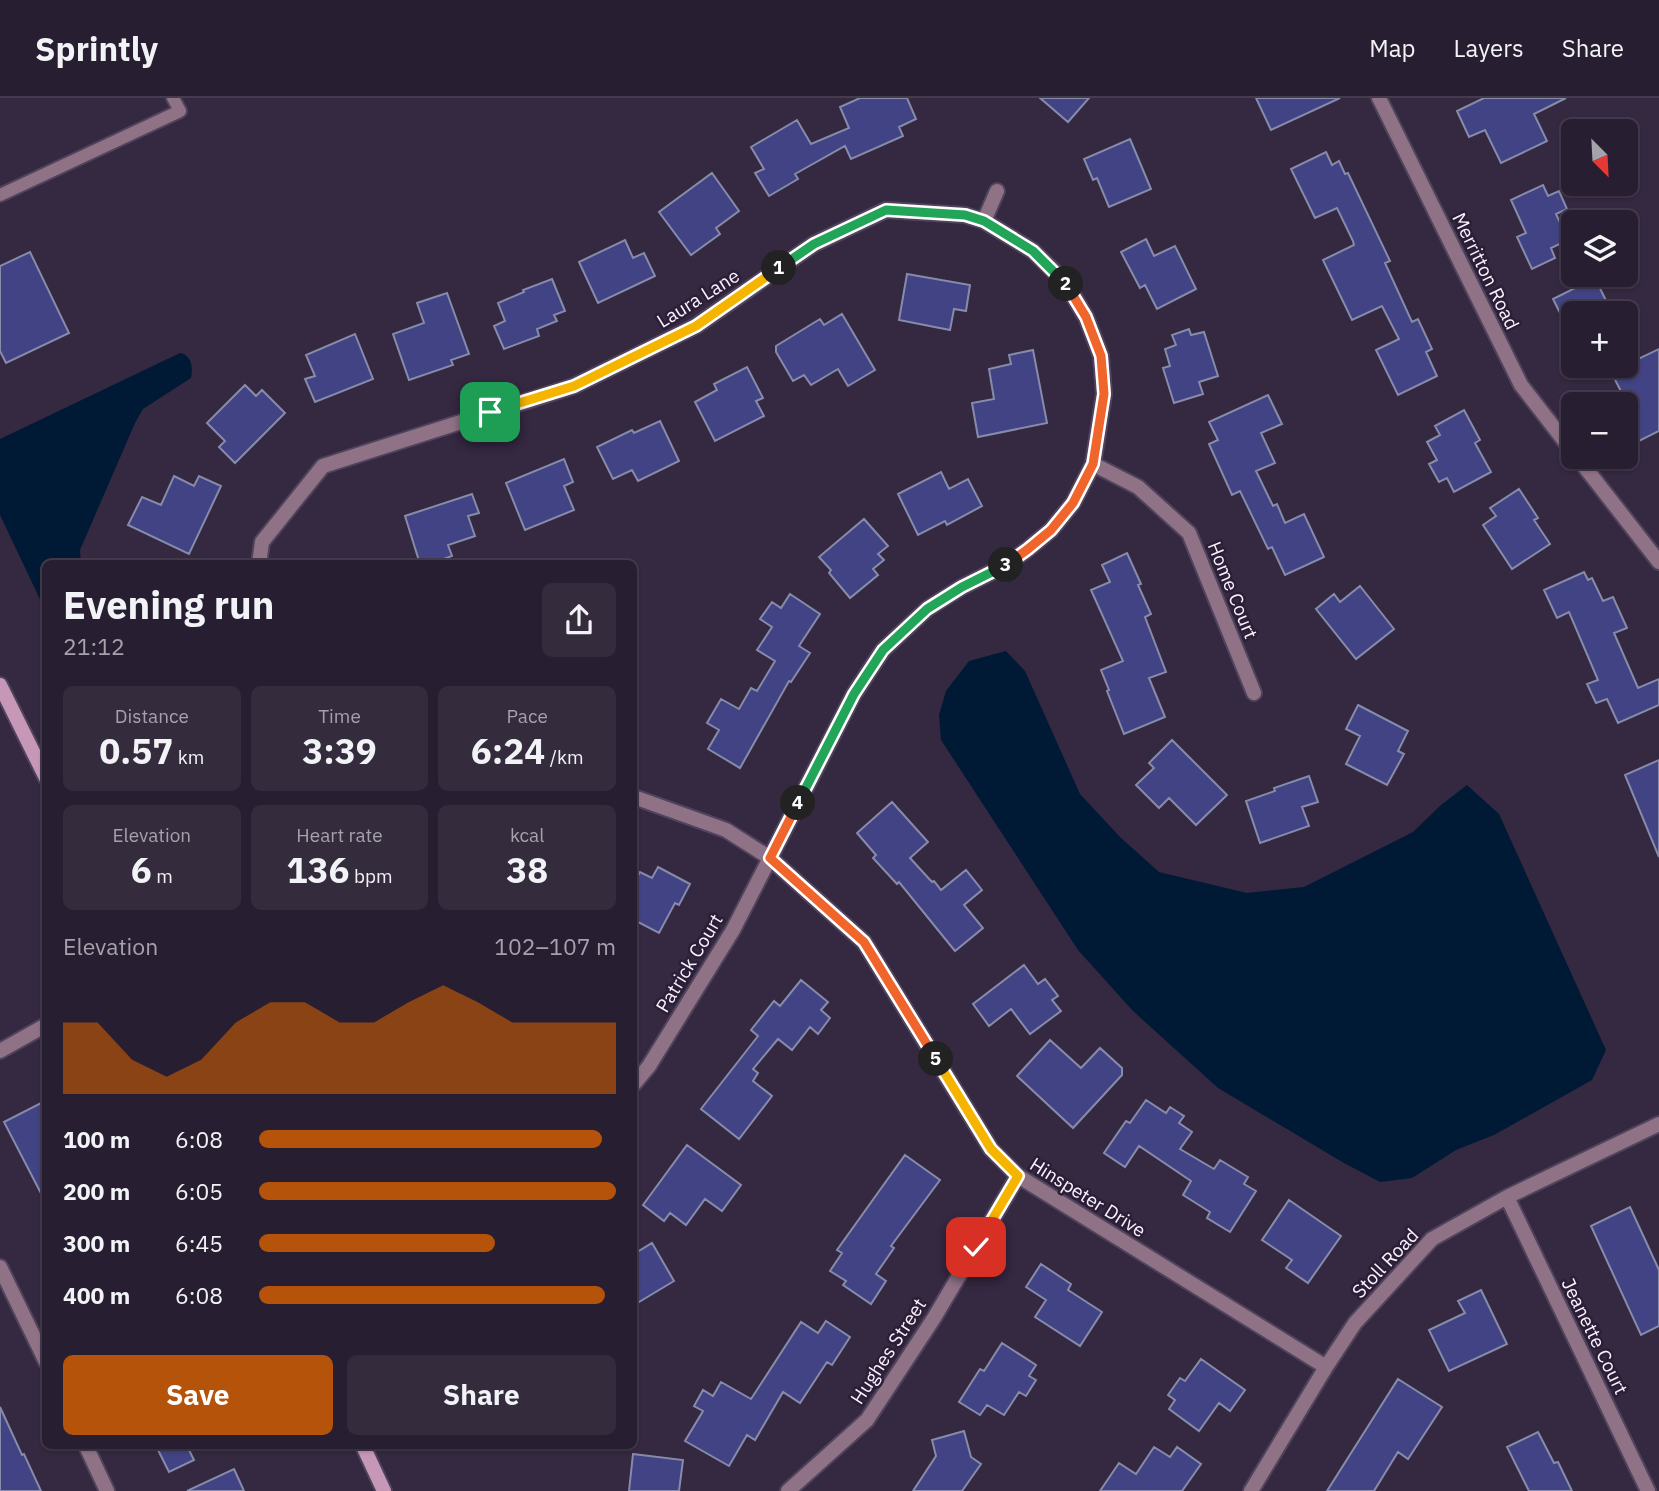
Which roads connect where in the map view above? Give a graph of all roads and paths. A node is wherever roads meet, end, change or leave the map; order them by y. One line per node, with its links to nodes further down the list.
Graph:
1 (173, 98): 4 (lane)
2 (1379, 98): 6 (street, Merritton Road)
3 (997, 191): 5 (street)
4 (0, 195)
5 (984, 221): 7 (street, Laura Lane); 9 (street, Laura Lane)
6 (1561, 437)
7 (1093, 464): 12 (street, Home Court); 15 (street, Laura Lane)
8 (1586, 469): 10 (street)
9 (260, 560)
10 (1659, 562)
11 (0, 685): 13 (main road)
12 (1254, 693)
13 (42, 770)
14 (637, 798): 15 (street, Hinspeter Drive)
15 (770, 858): 18 (street, Patrick Court); 20 (street, Hinspeter Drive)
16 (42, 1027): 17 (street)
17 (0, 1051)
18 (637, 1080)
19 (1659, 1124): 21 (street, Stoll Road)
20 (1018, 1176): 24 (street, Hinspeter Drive); 29 (street, Hughes Street)
21 (1507, 1198): 24 (street, Stoll Road); 31 (street, Jeanette Court)
22 (0, 1267): 23 (street)
23 (42, 1354)
24 (1326, 1367): 30 (street, Stoll Road)
25 (87, 1449): 27 (street)
26 (364, 1449): 28 (main road)
27 (107, 1491)
28 (384, 1491)
29 (788, 1491)
30 (1251, 1491)
31 (1648, 1491)

